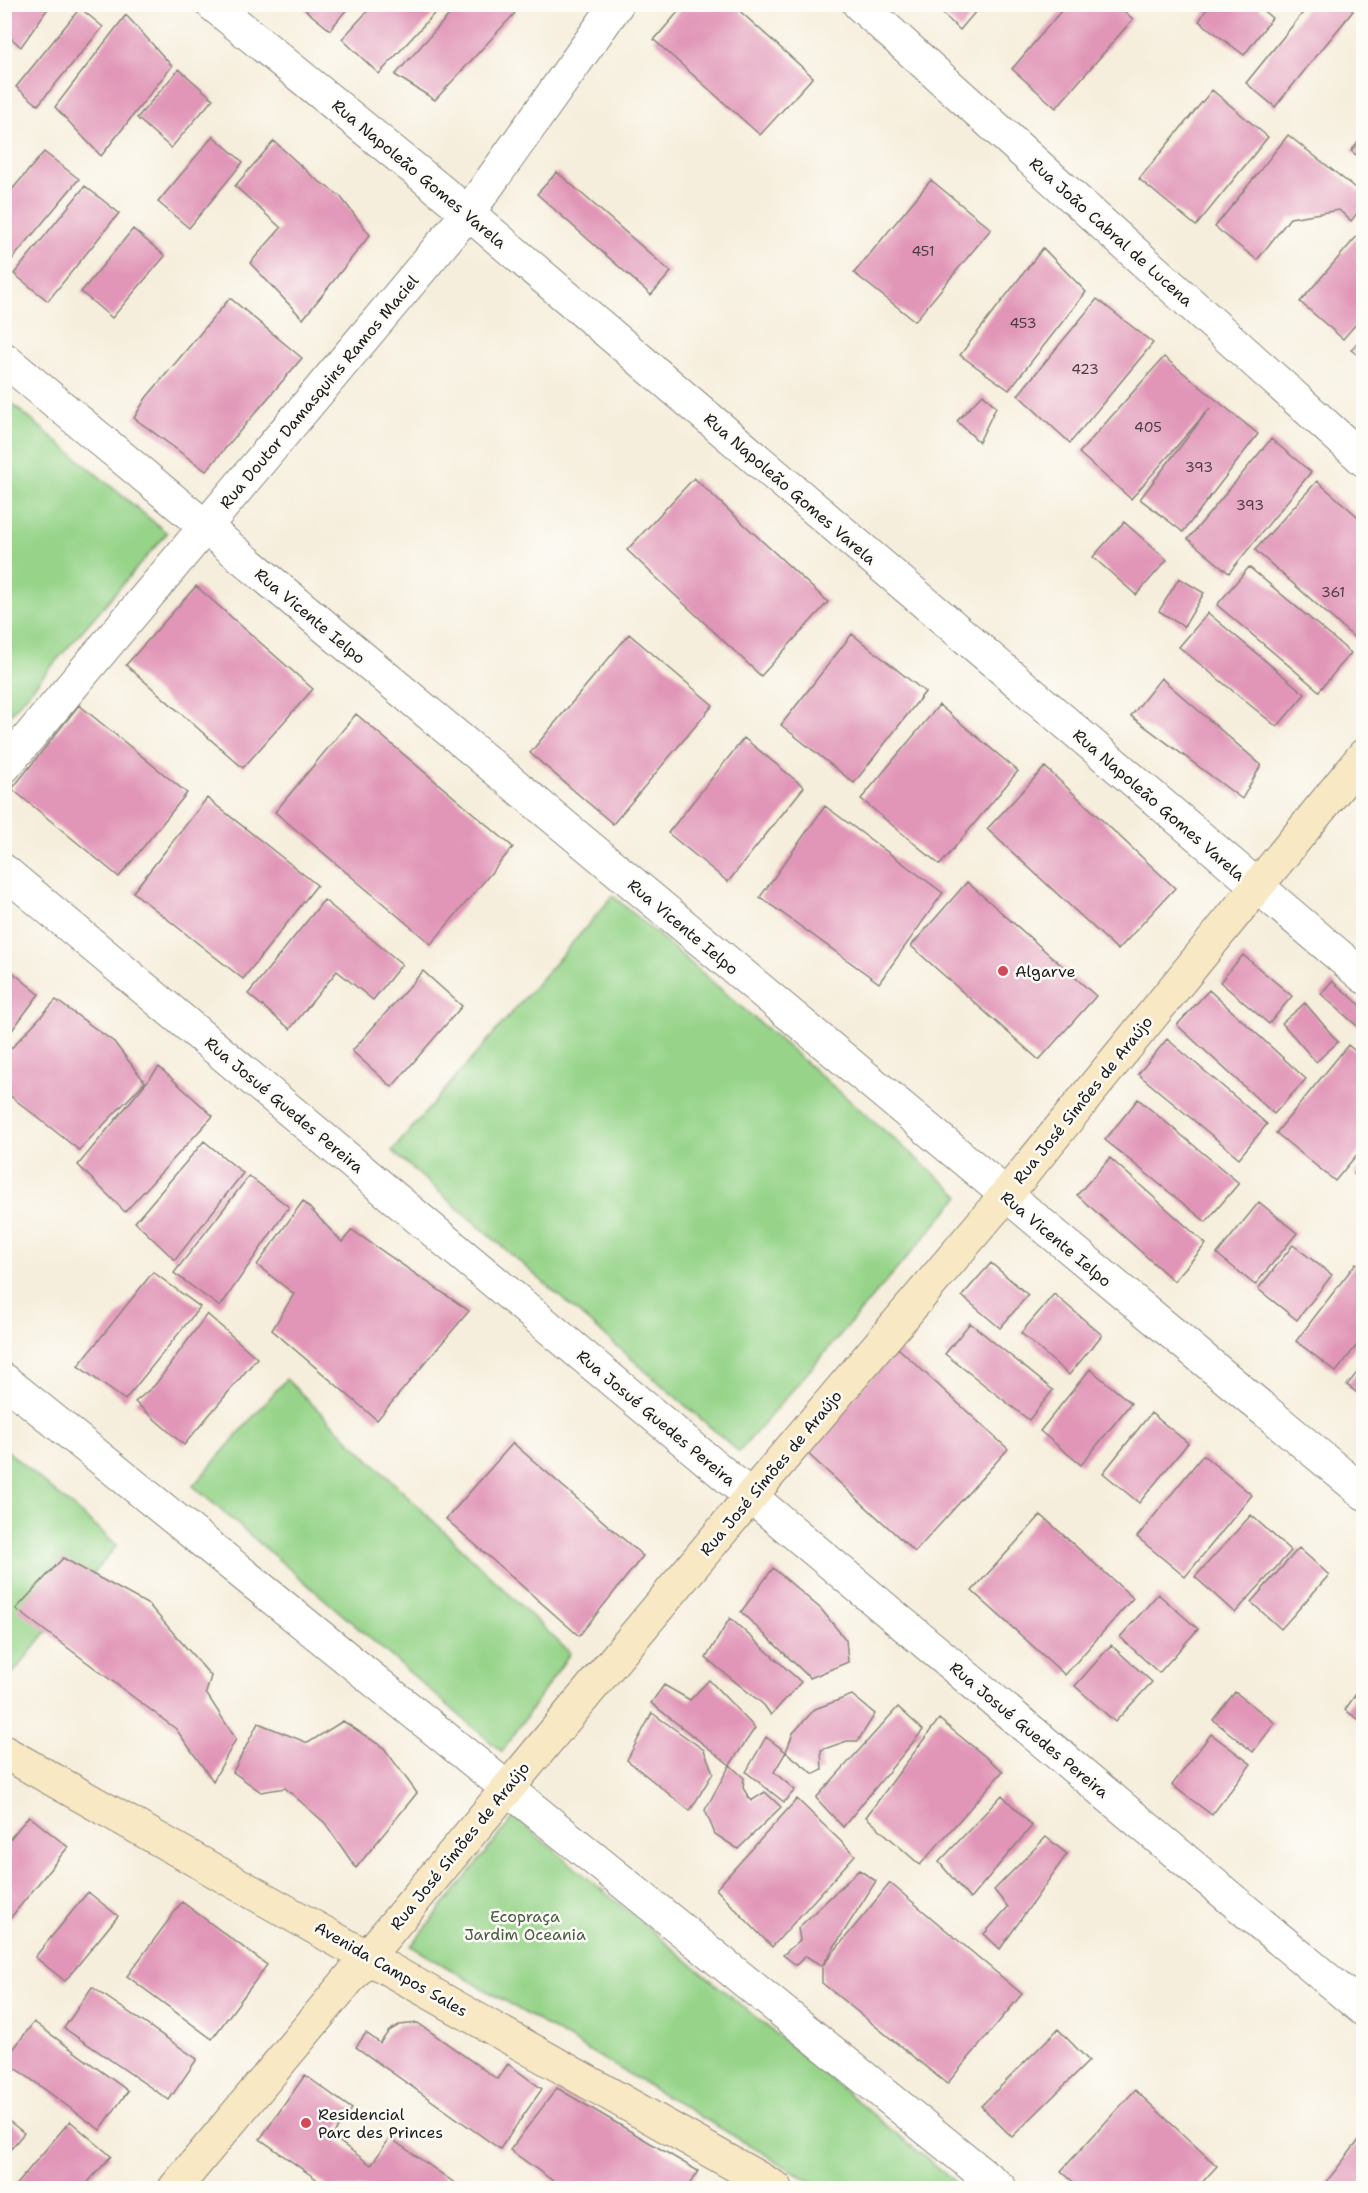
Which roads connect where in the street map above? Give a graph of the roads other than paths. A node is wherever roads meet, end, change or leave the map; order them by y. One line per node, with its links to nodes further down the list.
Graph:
1 (212, 4): 4 (street, Rua Napoleão Gomes Varela)
2 (617, 4): 4 (street, Rua Doutor Damasquins Ramos Maciel)
3 (859, 4): 6 (street, Rua João Cabral de Lucena)
4 (468, 213): 7 (street, Rua Doutor Damasquins Ramos Maciel); 11 (street, Rua Napoleão Gomes Varela)
5 (4, 359): 7 (street, Rua Vicente Ielpo)
6 (1364, 460)
7 (206, 529): 9 (street, Rua Doutor Damasquins Ramos Maciel); 13 (street, Rua Vicente Ielpo)
8 (1364, 755): 11 (street, Rua José Simões de Araújo)
9 (4, 767)
10 (4, 871): 16 (street, Rua Josué Guedes Pereira)
11 (1255, 887): 12 (street, Rua Napoleão Gomes Varela); 13 (street, Rua José Simões de Araújo)
12 (1364, 977)
13 (1005, 1196): 15 (street, Rua Vicente Ielpo); 16 (street, Rua José Simões de Araújo)
14 (4, 1380): 18 (street)
15 (1364, 1493)
16 (750, 1497): 18 (street, Rua José Simões de Araújo); 20 (street, Rua Josué Guedes Pereira)
17 (4, 1752): 19 (street, Avenida Campos Sales)
18 (507, 1788): 19 (street, Rua José Simões de Araújo); 23 (street)
19 (369, 1956): 21 (street, Rua José Simões de Araújo); 22 (street, Avenida Campos Sales)
20 (1364, 2010)
21 (175, 2188)
22 (776, 2188)
23 (1000, 2188)

